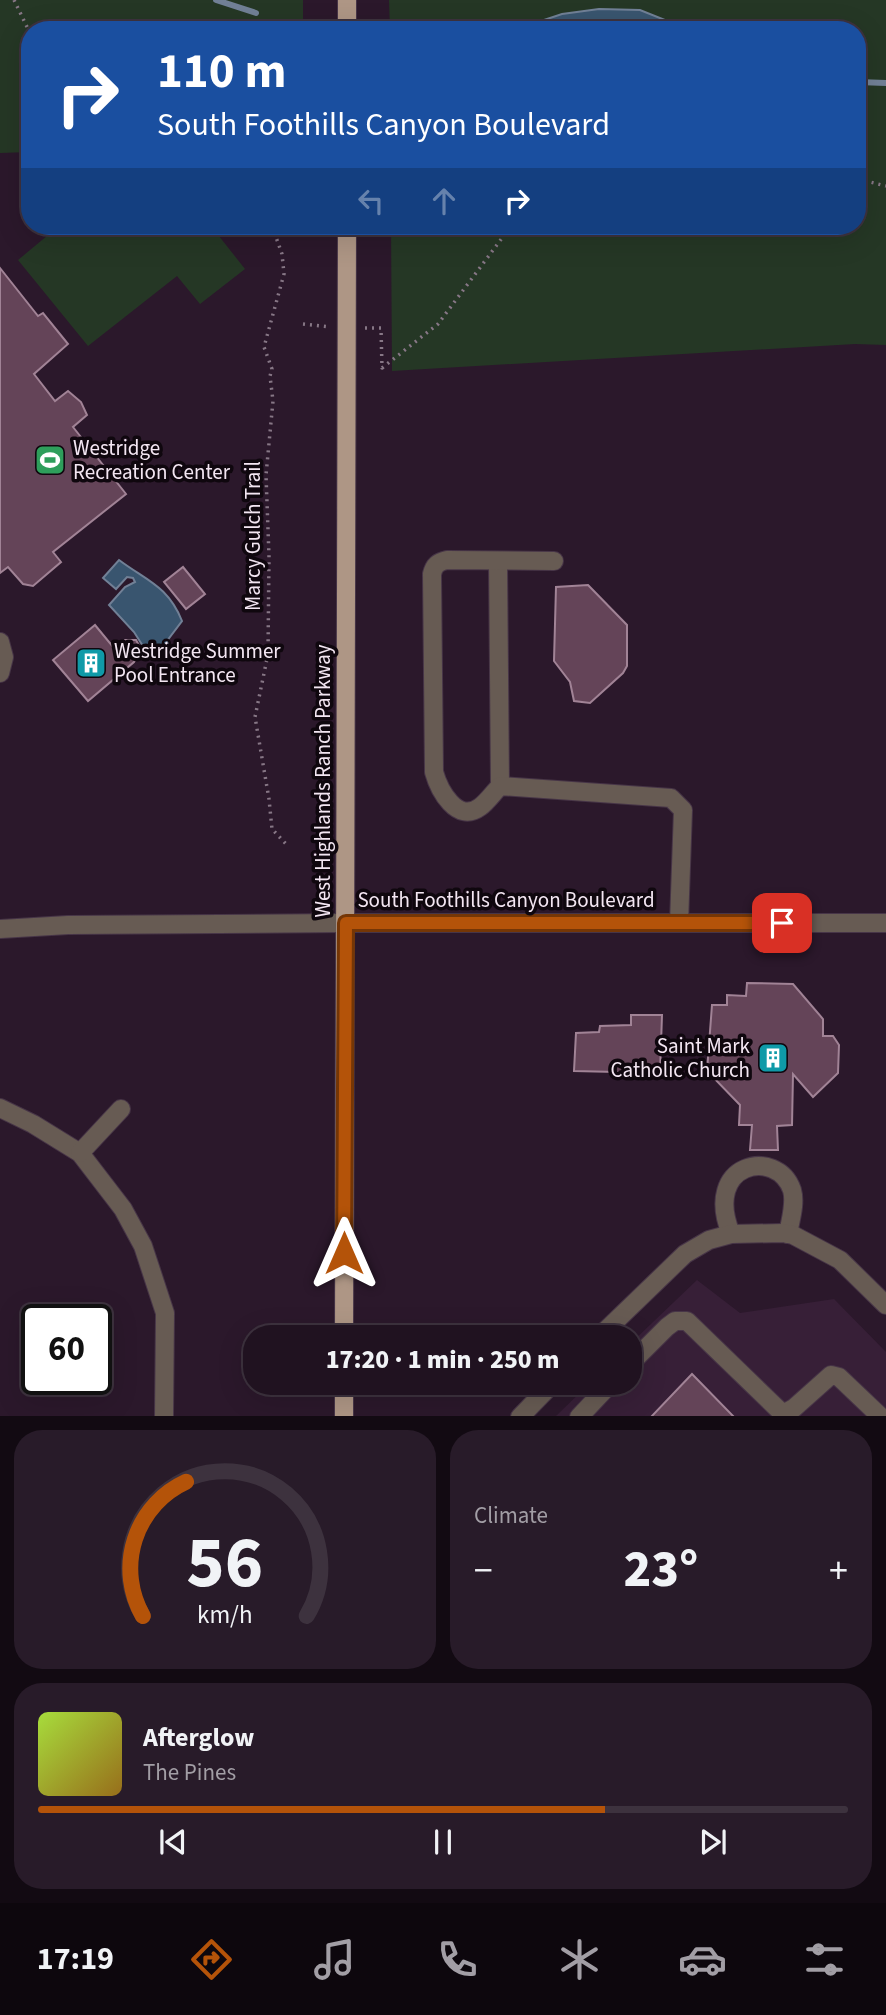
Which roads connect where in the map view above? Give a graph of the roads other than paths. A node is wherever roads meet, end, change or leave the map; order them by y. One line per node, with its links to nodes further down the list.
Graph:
1 (347, 0): 2 (main road)
2 (347, 21)
3 (346, 235): 9 (main road, West Highlands Ranch Parkway)
4 (498, 561): 5 (street); 8 (street); 8 (street)
5 (554, 561)
6 (0, 642): 7 (street)
7 (0, 673)
8 (500, 786): 10 (street)
9 (346, 923): 10 (street, South Foothills Canyon Boulevard); 12 (street, South Foothills Canyon Boulevard); 19 (main road, West Highlands Ranch Parkway)
10 (679, 923): 11 (street, South Foothills Canyon Boulevard)
11 (886, 923)
12 (0, 929)
13 (0, 1108): 15 (street)
14 (121, 1110): 15 (street)
15 (80, 1153): 25 (street)
16 (731, 1234): 17 (street); 17 (street); 20 (street)
17 (788, 1234): 18 (street)
18 (886, 1305)
19 (344, 1325)
20 (611, 1325)
21 (642, 1353): 29 (street)
22 (344, 1395): 26 (main road)
23 (541, 1395): 27 (street)
24 (599, 1395): 28 (street)
25 (164, 1416)
26 (344, 1416)
27 (520, 1416)
28 (579, 1416)
29 (881, 1416)

